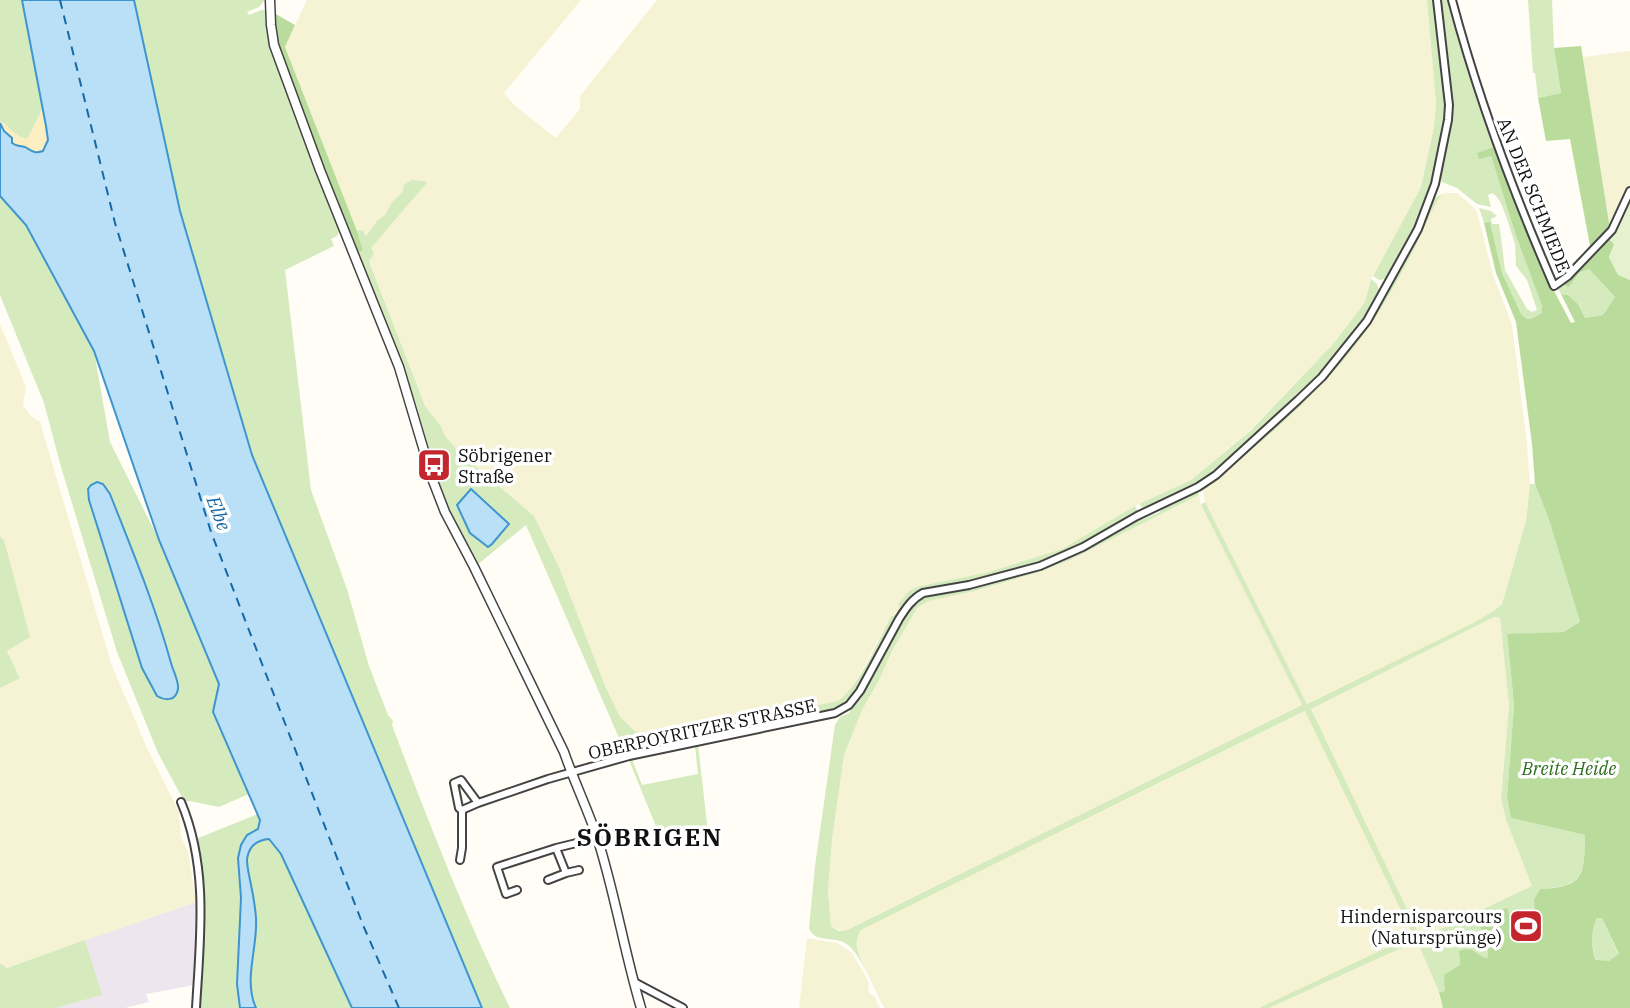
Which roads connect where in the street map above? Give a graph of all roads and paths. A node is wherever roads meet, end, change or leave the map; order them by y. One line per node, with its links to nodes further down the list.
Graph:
1 (270, 0): 5 (street)
2 (1437, 0): 5 (street, OBERPOYRITZER STRASSE)
3 (1452, 0): 4 (street, AN DER SCHMIEDE)
4 (1630, 191)
5 (571, 773): 7 (street, OBERPOYRITZER STRASSE); 9 (street)
6 (181, 802): 17 (street)
7 (478, 803): 8 (street, OBERPOYRITZER STRASSE); 8 (street)
8 (462, 810): 11 (street)
9 (597, 838): 10 (street); 16 (street)
10 (556, 848): 13 (street); 15 (street)
11 (460, 860)
12 (579, 870): 13 (street)
13 (566, 873): 14 (street)
14 (548, 880)
15 (517, 890)
16 (634, 982): 18 (street); 19 (street)
17 (196, 1008)
18 (640, 1008)
19 (683, 1008)

